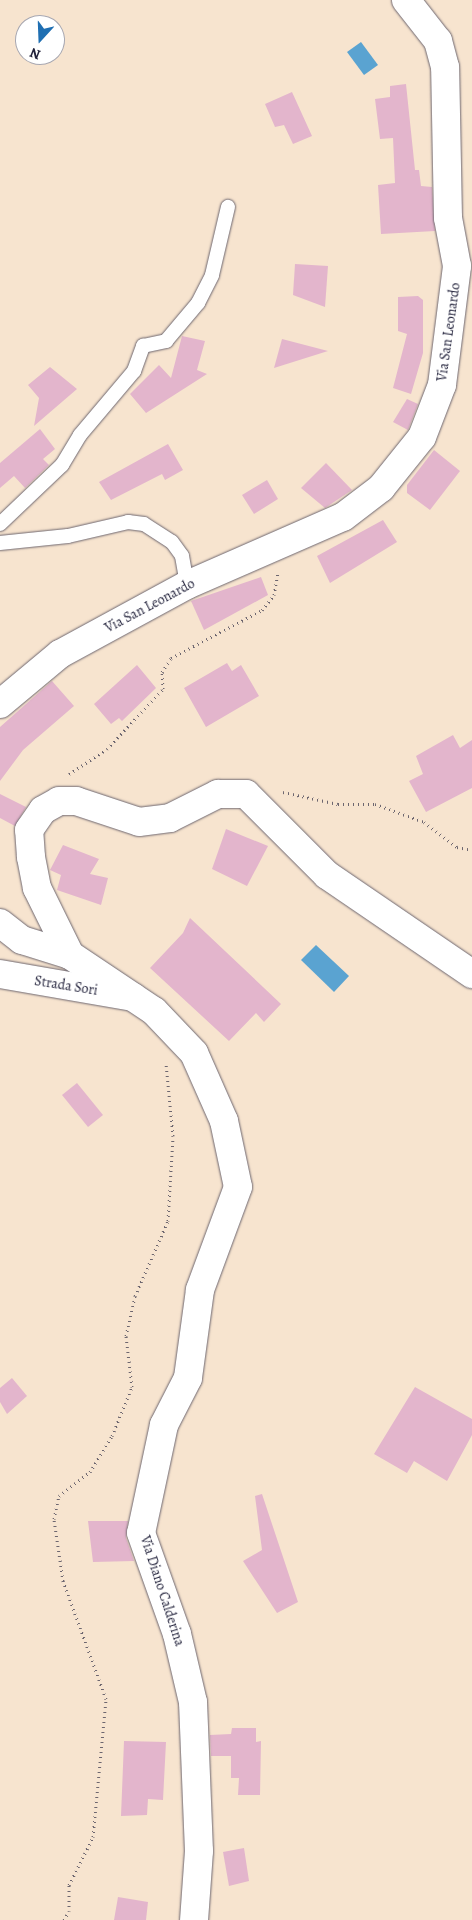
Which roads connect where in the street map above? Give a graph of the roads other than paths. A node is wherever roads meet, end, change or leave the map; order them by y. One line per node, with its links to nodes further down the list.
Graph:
1 (406, 0): 5 (main road, Via San Leonardo)
2 (228, 207): 3 (lane)
3 (0, 524)
4 (0, 543): 5 (lane)
5 (186, 585): 6 (main road, Via San Leonardo)
6 (0, 704)
7 (0, 923): 8 (main road)
8 (70, 955): 10 (main road); 11 (main road, Via Diano Calderina)
9 (0, 974): 11 (main road, Strada Sori)
10 (472, 974)
11 (133, 997): 12 (main road, Via Diano Calderina)
12 (194, 1920)

